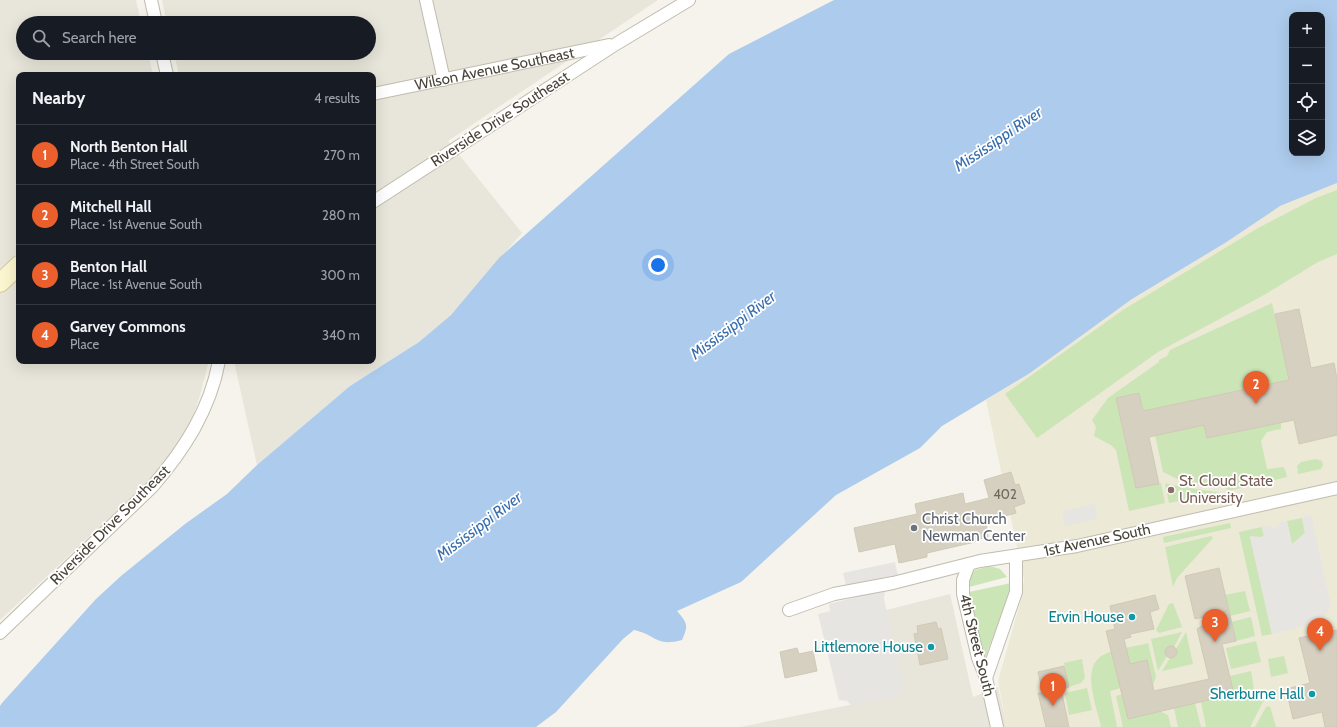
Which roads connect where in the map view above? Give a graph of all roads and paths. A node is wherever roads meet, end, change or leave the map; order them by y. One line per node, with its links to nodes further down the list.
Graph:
1 (151, 0): 4 (street)
2 (426, 0): 8 (street)
3 (690, 0): 5 (street, Riverside Drive Southeast)
4 (154, 16)
5 (616, 44): 8 (street, Wilson Avenue Southeast); 10 (street, Riverside Drive Southeast)
6 (164, 60): 7 (street)
7 (166, 72)
8 (444, 80): 9 (street, Wilson Avenue Southeast)
9 (376, 93)
10 (376, 200)
11 (16, 269): 12 (street)
12 (0, 283)
13 (218, 364): 18 (street, Riverside Drive Southeast)
14 (1337, 488): 15 (street, 1st Avenue South)
15 (1016, 556): 16 (street, 1st Avenue South); 19 (street)
16 (969, 564): 17 (street, 1st Avenue South); 19 (street, 4th Street South)
17 (789, 610)
18 (0, 632)
19 (986, 678): 20 (street, 4th Street South)
20 (997, 727)

